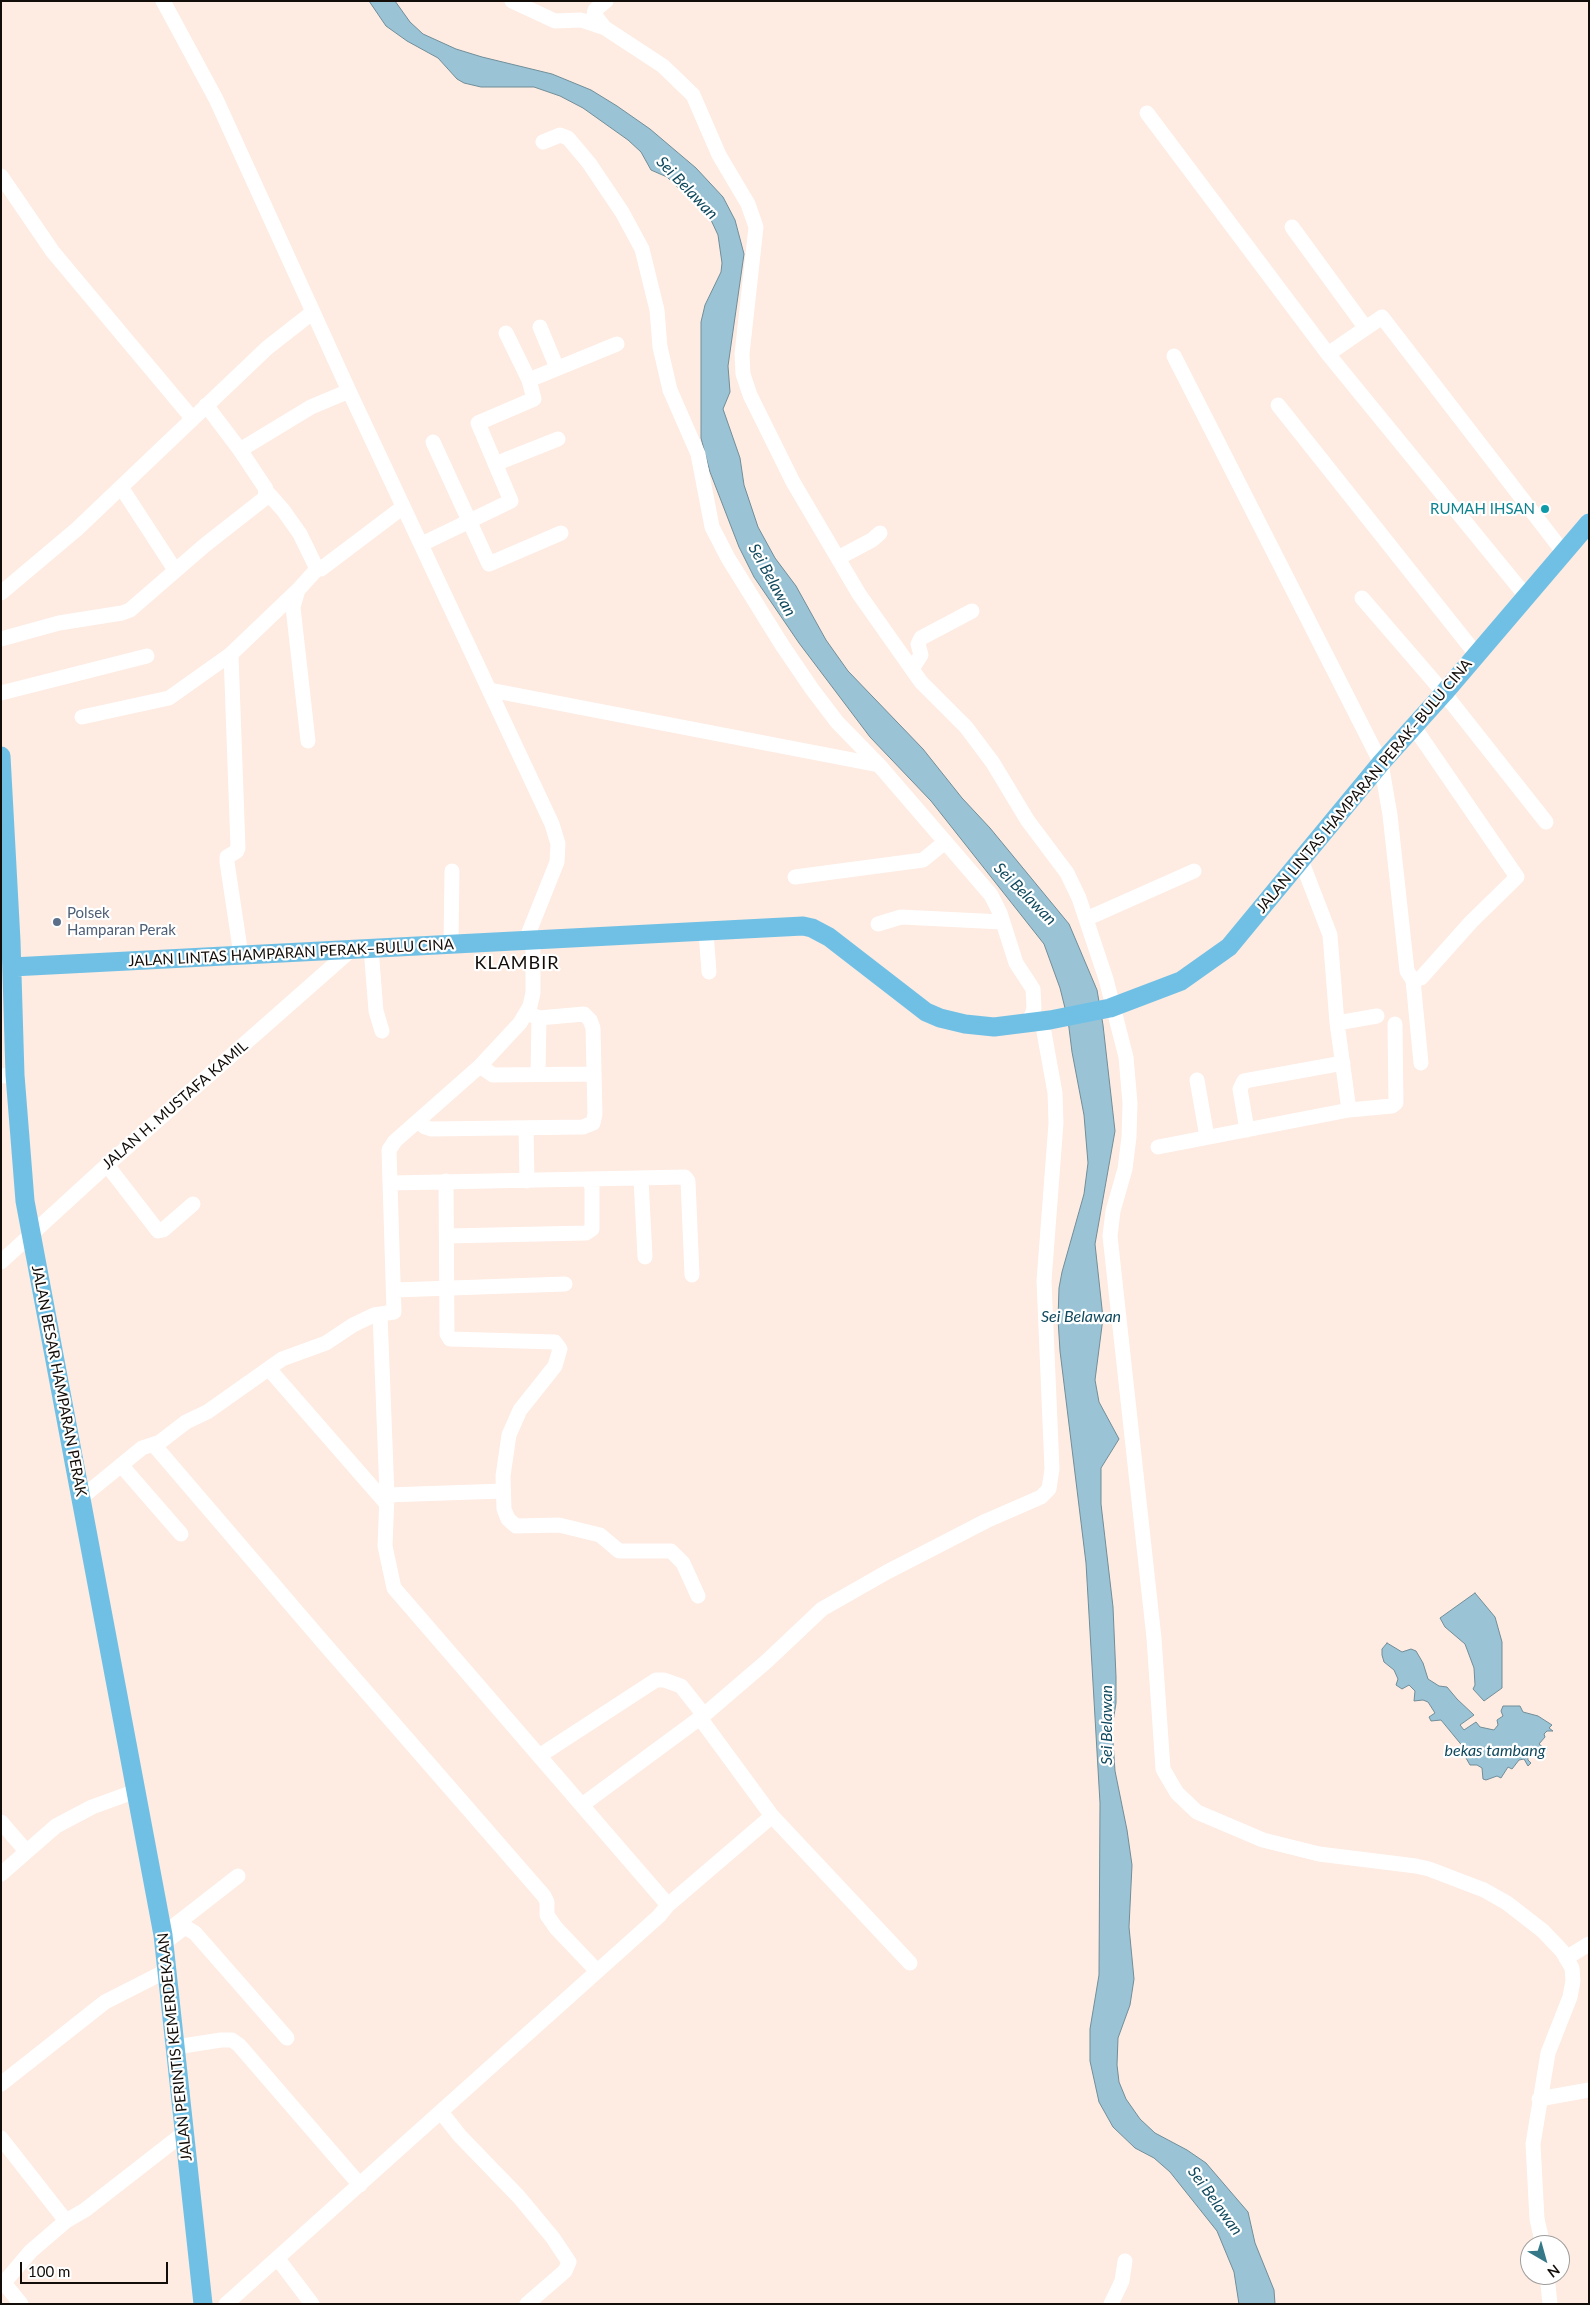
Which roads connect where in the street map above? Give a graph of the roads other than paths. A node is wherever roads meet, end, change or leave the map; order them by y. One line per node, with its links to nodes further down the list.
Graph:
1 (163, 1): 9 (street)
2 (512, 1): 4 (street)
3 (606, 1): 4 (street)
4 (605, 28): 35 (street)
5 (1147, 113): 14 (street)
6 (544, 142): 56 (street)
7 (1, 176): 21 (street)
8 (1292, 227): 11 (street)
9 (313, 312): 18 (street); 19 (street)
10 (540, 327): 16 (street)
11 (1365, 327): 14 (street); 34 (street)
12 (506, 333): 17 (street)
13 (617, 344): 16 (street)
14 (1328, 354): 40 (street)
15 (1174, 356): 55 (street)
16 (557, 368): 17 (street)
17 (529, 380): 25 (street)
18 (349, 391): 24 (street); 28 (street)
19 (206, 405): 21 (street); 24 (street)
20 (1278, 405): 45 (street)
21 (192, 418): 26 (street)
22 (558, 439): 25 (street)
23 (434, 442): 29 (street)
24 (240, 450): 27 (street)
25 (495, 464): 29 (street)
26 (121, 486): 37 (street); 39 (street)
27 (267, 492): 36 (street); 37 (street)
28 (403, 507): 33 (street); 36 (street)
29 (468, 522): 31 (street); 33 (street)
30 (1589, 524): 34 (main road, JALAN LINTAS HAMPARAN PERAK–BULU CINA)
31 (561, 533)
32 (880, 533): 35 (street)
33 (422, 544): 48 (street)
34 (1564, 553): 40 (main road, JALAN LINTAS HAMPARAN PERAK–BULU CINA)
35 (838, 558): 47 (street)
36 (317, 569): 38 (street)
37 (175, 570): 43 (street)
38 (298, 590): 44 (street); 53 (street)
39 (1, 593)
40 (1526, 596): 45 (main road, JALAN LINTAS HAMPARAN PERAK–BULU CINA)
41 (1362, 598): 50 (street)
42 (972, 612): 47 (street)
43 (1, 640)
44 (231, 654): 51 (street); 72 (street)
45 (1476, 654): 50 (main road, JALAN LINTAS HAMPARAN PERAK–BULU CINA)
46 (147, 656): 49 (street)
47 (912, 668): 64 (street)
48 (490, 690): 56 (street); 68 (street)
49 (1, 693)
50 (1444, 693): 52 (main road, JALAN LINTAS HAMPARAN PERAK–BULU CINA); 58 (street)
51 (82, 717)
52 (1414, 727): 55 (main road, JALAN LINTAS HAMPARAN PERAK–BULU CINA); 75 (street)
53 (308, 741)
54 (1, 756): 57 (main road, JALAN BESAR HAMPARAN PERAK)
55 (1381, 763): 60 (main road, JALAN LINTAS HAMPARAN PERAK–BULU CINA); 75 (street)
56 (879, 765): 59 (street)
57 (3, 813): 73 (main road, JALAN BESAR HAMPARAN PERAK)
58 (1546, 822)
59 (945, 842): 63 (street); 65 (street)
60 (1301, 860): 76 (main road, JALAN LINTAS HAMPARAN PERAK–BULU CINA); 80 (street)
61 (452, 871): 69 (street)
62 (1194, 871): 64 (street)
63 (794, 877)
64 (1086, 919): 76 (street)
65 (1002, 922): 66 (street); 79 (street)
66 (878, 924)
67 (706, 932): 68 (main road, JALAN LINTAS HAMPARAN PERAK–BULU CINA); 74 (street); 79 (main road, JALAN LINTAS HAMPARAN PERAK–BULU CINA)
68 (529, 942): 69 (main road, JALAN LINTAS HAMPARAN PERAK–BULU CINA); 77 (street)
69 (450, 944): 70 (main road, JALAN LINTAS HAMPARAN PERAK–BULU CINA)
70 (371, 948): 71 (main road, JALAN LINTAS HAMPARAN PERAK–BULU CINA); 82 (street)
71 (351, 950): 72 (main road, JALAN LINTAS HAMPARAN PERAK–BULU CINA); 96 (street, JALAN H. MUSTAFA KAMIL)
72 (241, 955): 73 (main road, JALAN LINTAS HAMPARAN PERAK–BULU CINA)
73 (12, 968): 88 (main road, JALAN BESAR HAMPARAN PERAK)
74 (709, 972)
75 (1413, 980): 84 (street)
76 (1112, 1007): 79 (main road, JALAN LINTAS HAMPARAN PERAK–BULU CINA); 132 (street)
77 (533, 1016): 85 (street); 86 (street); 87 (street)
78 (1377, 1016): 80 (street)
79 (1039, 1022): 120 (street)
80 (1337, 1023): 83 (street)
81 (1394, 1024): 90 (street)
82 (382, 1031)
83 (1343, 1063): 90 (street); 93 (street)
84 (1421, 1063)
85 (480, 1066): 86 (street); 91 (street)
86 (538, 1074): 87 (street)
87 (593, 1074): 92 (street)
88 (8, 1076): 103 (main road, JALAN BESAR HAMPARAN PERAK)
89 (1197, 1080): 94 (street)
90 (1350, 1110): 93 (street)
91 (418, 1121): 92 (street); 101 (street)
92 (526, 1128): 99 (street)
93 (1247, 1130): 94 (street)
94 (1207, 1138): 95 (street)
95 (1158, 1147)
96 (107, 1165): 102 (street); 103 (street, JALAN H. MUSTAFA KAMIL)
97 (641, 1179): 100 (street); 105 (street); 107 (street)
98 (446, 1181): 99 (street); 101 (street); 104 (street)
99 (527, 1181): 100 (street)
100 (590, 1181): 104 (street)
101 (391, 1183): 110 (street)
102 (193, 1204)
103 (31, 1235): 106 (street, JALAN H. MUSTAFA KAMIL); 116 (main road, JALAN BESAR HAMPARAN PERAK)
104 (447, 1236): 109 (street)
105 (646, 1257)
106 (1, 1262)
107 (692, 1275)
108 (565, 1284): 109 (street)
109 (447, 1289): 110 (street); 115 (street)
110 (394, 1290): 111 (street)
111 (380, 1314): 112 (street); 117 (street)
112 (269, 1369): 113 (street); 117 (street)
113 (154, 1445): 114 (street); 135 (street)
114 (121, 1465): 116 (street); 118 (street)
115 (503, 1491): 117 (street); 119 (street)
116 (81, 1498): 122 (main road, JALAN BESAR HAMPARAN PERAK)
117 (387, 1499): 121 (street)
118 (181, 1534)
119 (698, 1596)
120 (702, 1716): 121 (street); 123 (street); 124 (street)
121 (539, 1756): 123 (street)
122 (136, 1791): 126 (street); 130 (main road, JALAN PERINTIS KEMERDEKAAN)
123 (582, 1805): 129 (street)
124 (772, 1816): 129 (street); 133 (street)
125 (1, 1822): 126 (street)
126 (26, 1851): 127 (street)
127 (1, 1874)
128 (238, 1876): 130 (street)
129 (668, 1905): 135 (street)
130 (164, 1939): 134 (main road, JALAN PERINTIS KEMERDEKAAN); 136 (street)
131 (1589, 1944): 132 (street)
132 (1566, 1958): 140 (street)
133 (910, 1963)
134 (168, 1970): 137 (main road, JALAN PERINTIS KEMERDEKAAN); 138 (street)
135 (597, 1971): 141 (street)
136 (287, 2038)
137 (176, 2047): 142 (main road, JALAN PERINTIS KEMERDEKAAN); 144 (street)
138 (1, 2084)
139 (1589, 2090): 140 (street)
140 (1539, 2099): 146 (street)
141 (441, 2112): 144 (street); 155 (street)
142 (184, 2133): 145 (street); 152 (main road, JALAN PERINTIS KEMERDEKAAN)
143 (2, 2139): 145 (street)
144 (360, 2185): 147 (street)
145 (66, 2221): 149 (street)
146 (1541, 2235)
147 (278, 2259): 153 (street); 154 (street)
148 (1126, 2261): 156 (street)
149 (2, 2285): 151 (street)
150 (1548, 2285): 157 (street)
151 (22, 2304)
152 (203, 2304)
153 (226, 2304)
154 (312, 2304)
155 (526, 2304)
156 (1111, 2304)
157 (1550, 2304)

